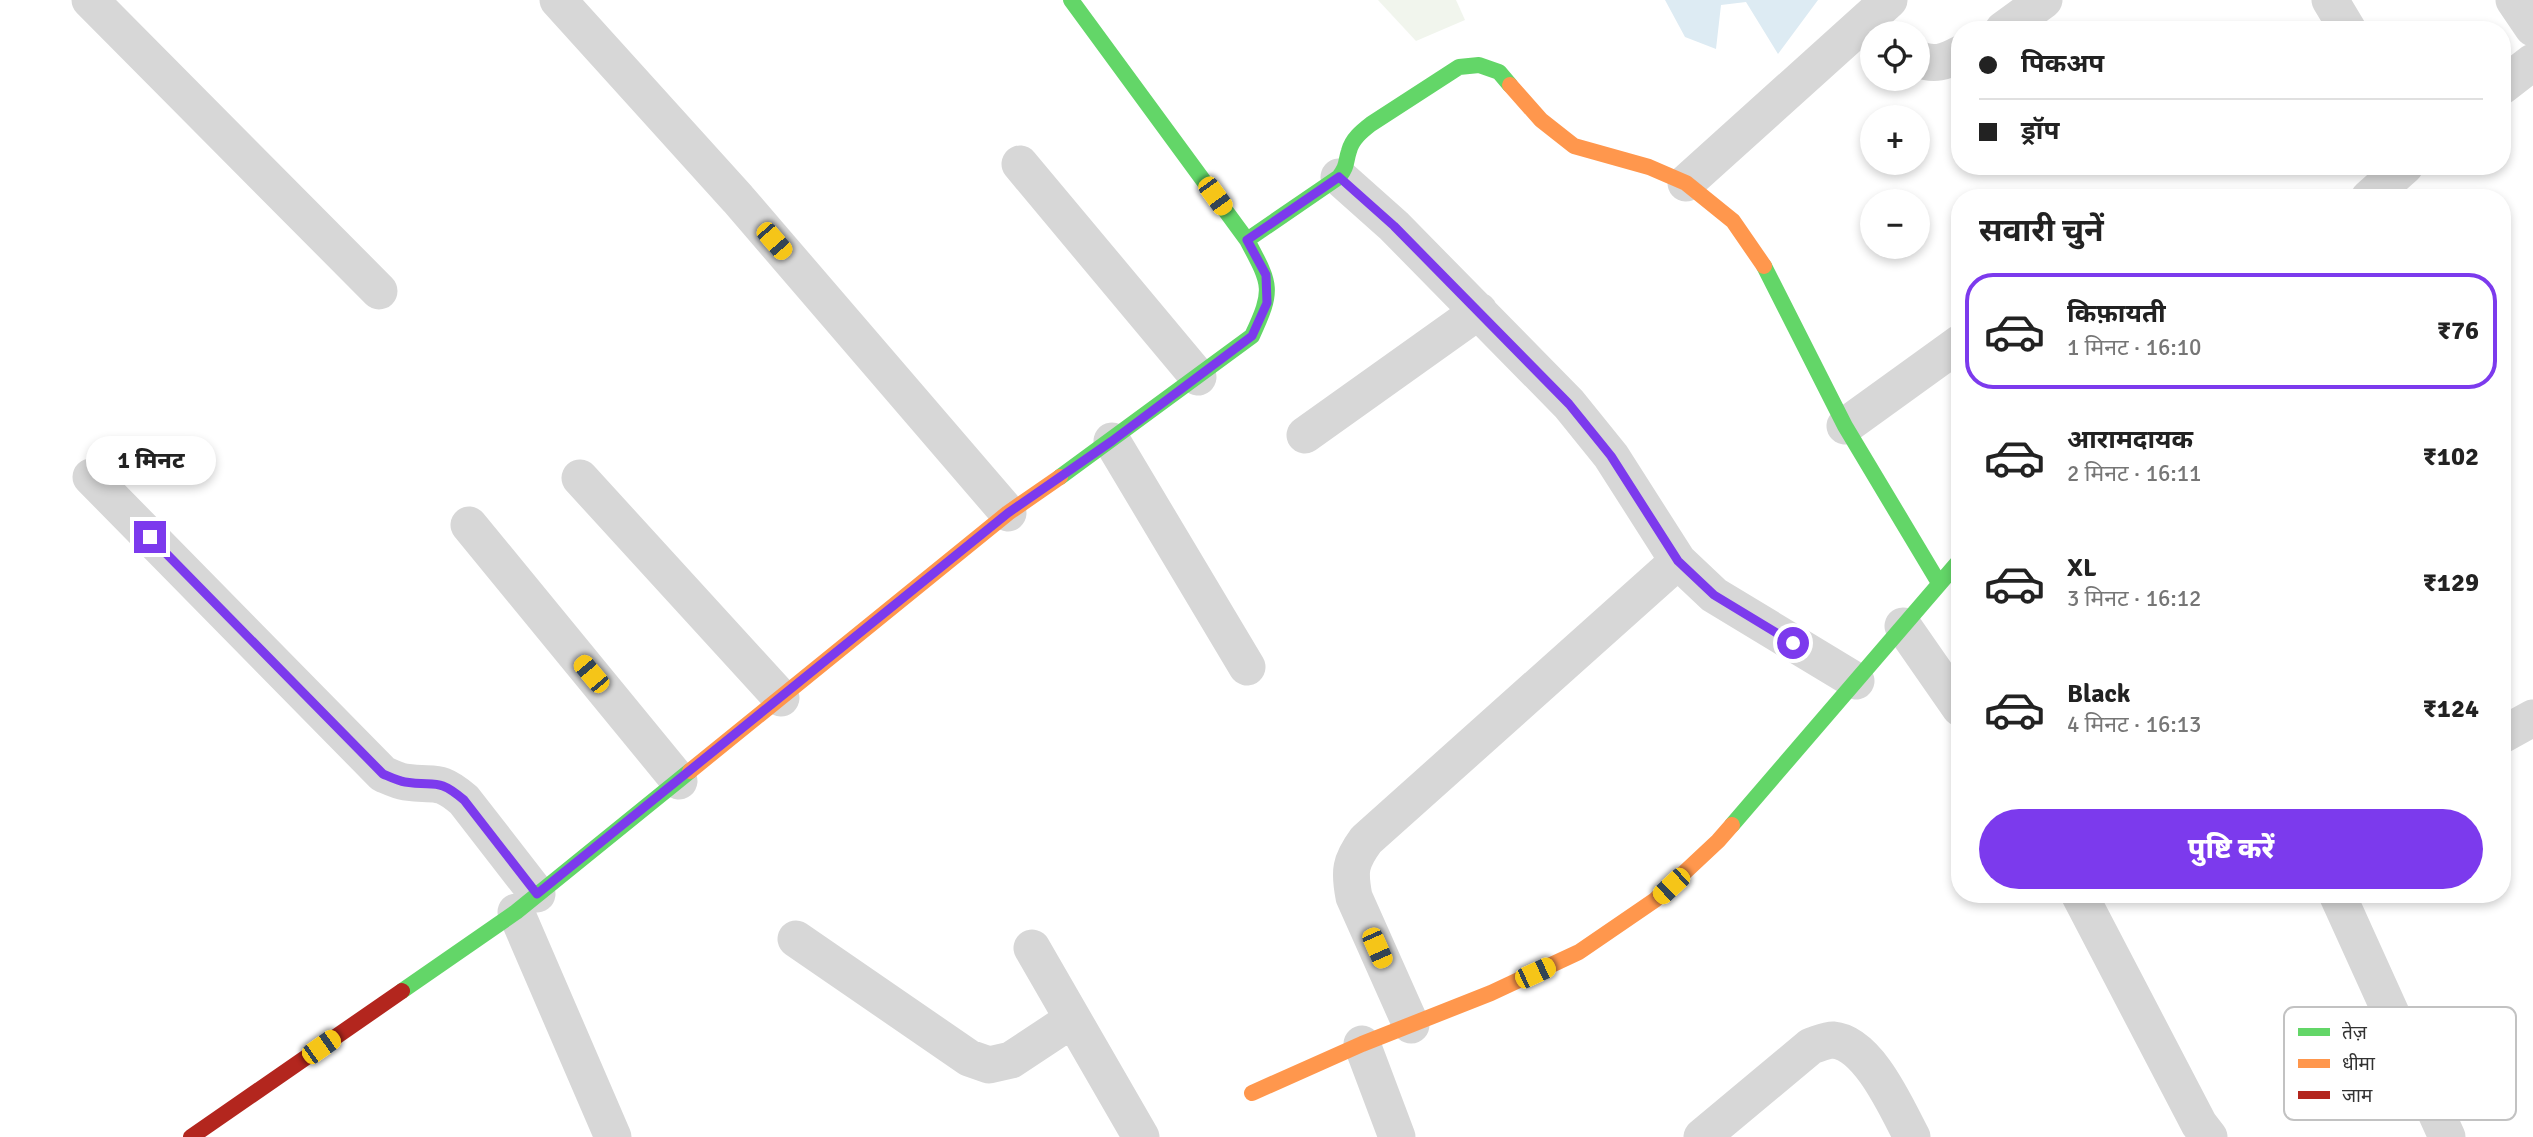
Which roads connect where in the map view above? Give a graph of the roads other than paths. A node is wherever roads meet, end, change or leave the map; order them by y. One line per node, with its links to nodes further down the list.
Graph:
1 (90, 0): 21 (street)
2 (558, 0): 30 (street)
3 (1071, 0): 20 (street)
4 (2044, 0): 8 (street)
5 (2330, 0): 9 (street)
6 (2514, 0): 10 (street)
7 (1885, 15): 18 (street)
8 (2015, 21)
9 (2343, 21)
10 (2533, 28)
11 (1951, 58): 13 (street)
12 (2533, 62): 14 (street)
13 (1930, 63)
14 (2511, 79)
15 (1020, 164): 24 (street)
16 (2395, 175): 19 (street)
17 (1339, 177): 18 (street); 20 (street); 22 (street)
18 (1686, 183): 25 (street)
19 (2379, 189)
20 (1247, 240): 24 (street)
21 (379, 291)
22 (1479, 311): 26 (street); 32 (street)
23 (1951, 349): 25 (street)
24 (1198, 377): 27 (street)
25 (1845, 426): 34 (street)
26 (1305, 435)
27 (1112, 441): 30 (street); 36 (street)
28 (91, 477): 43 (street)
29 (580, 478): 39 (street)
30 (1008, 513): 39 (street)
31 (469, 525): 42 (street)
32 (1678, 561): 37 (street); 50 (street)
33 (1951, 570): 34 (street)
34 (1939, 583): 35 (street)
35 (1903, 626): 37 (street); 38 (street)
36 (1247, 667)
37 (1856, 681): 50 (street)
38 (1951, 695)
39 (781, 698): 42 (street)
40 (2533, 718): 41 (street)
41 (2511, 730)
42 (679, 781): 43 (street)
43 (526, 903): 54 (street); 55 (street)
44 (2084, 903): 60 (street)
45 (2341, 903): 48 (street)
46 (796, 939): 49 (street)
47 (1032, 948): 49 (street)
48 (2388, 1007)
49 (1073, 1019): 56 (street)
50 (1411, 1025): 51 (street)
51 (1362, 1044): 52 (street); 57 (street)
52 (1252, 1093)
53 (2438, 1120): 61 (street)
54 (191, 1137)
55 (613, 1137)
56 (1141, 1137)
57 (1397, 1137)
58 (1702, 1137): 59 (street)
59 (1912, 1137)
60 (2209, 1137)
61 (2446, 1137)

